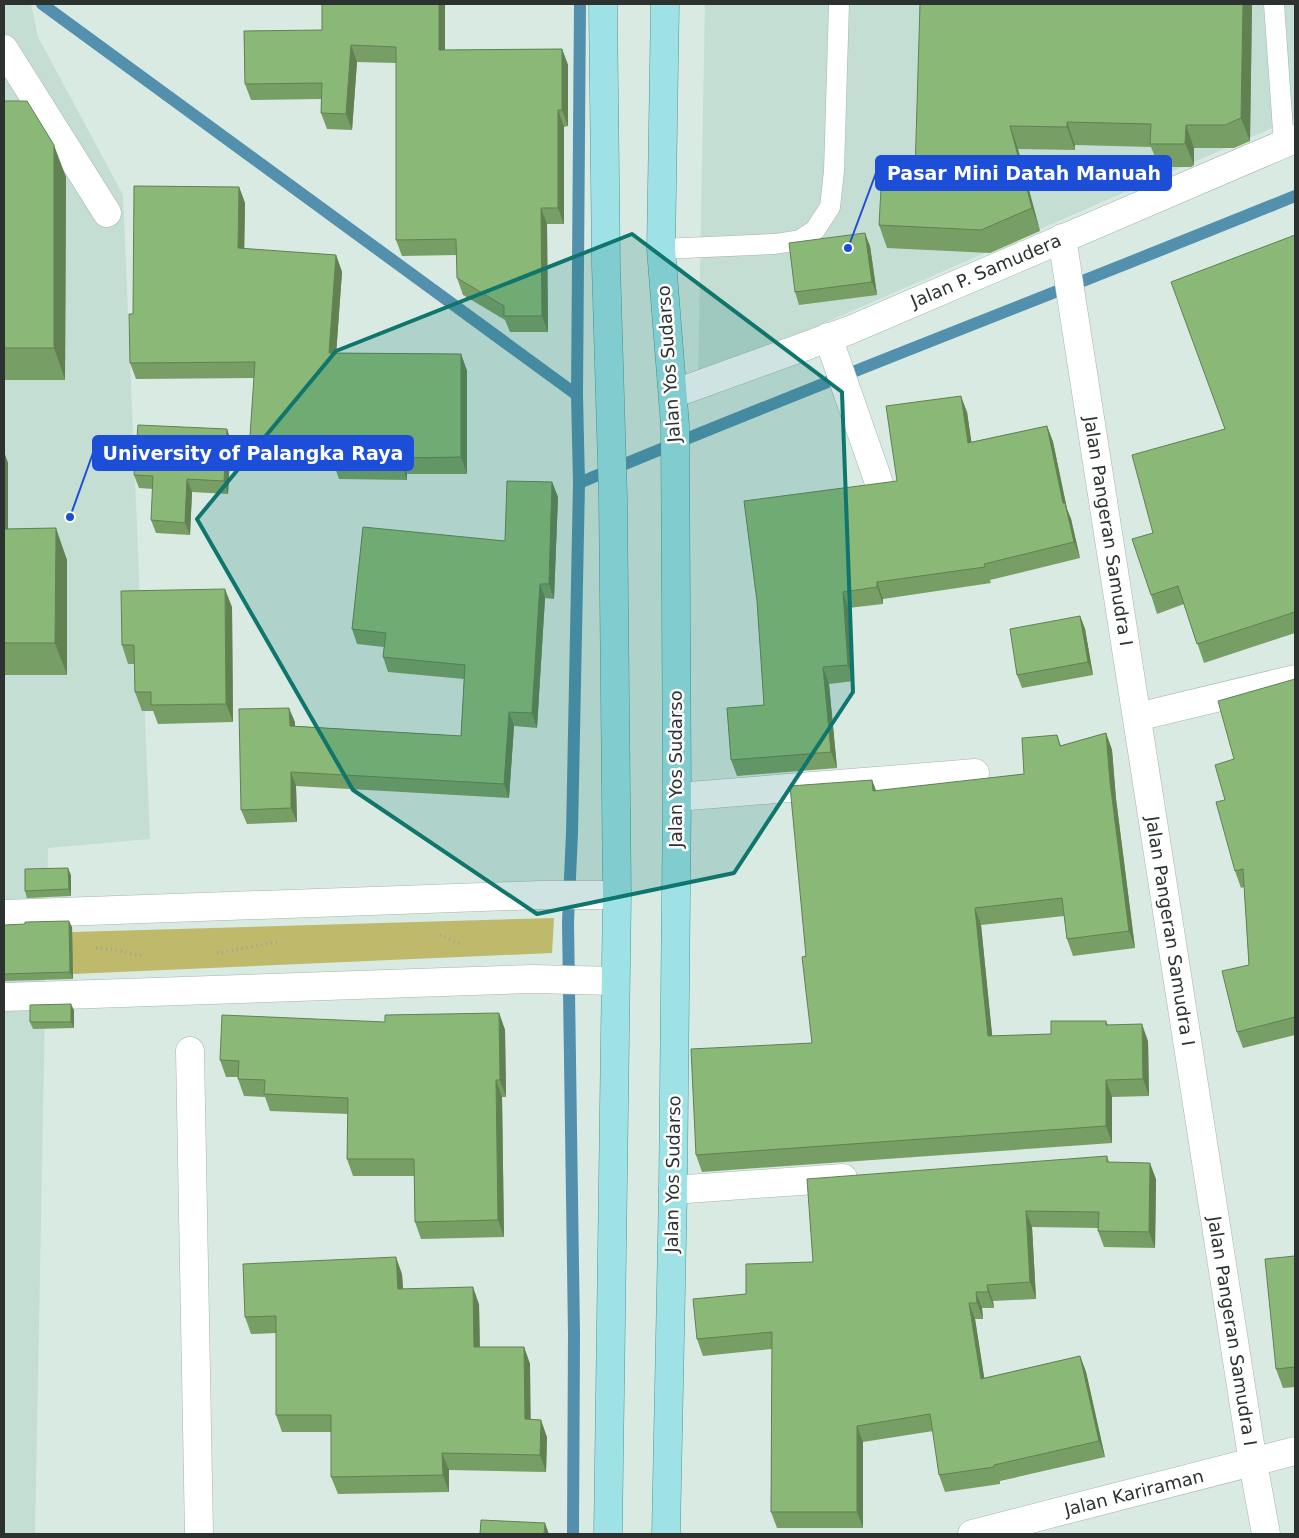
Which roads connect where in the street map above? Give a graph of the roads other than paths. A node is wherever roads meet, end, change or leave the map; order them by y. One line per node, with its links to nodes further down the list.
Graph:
1 (603, 4): 17 (main road)
2 (665, 4): 9 (main road, Jalan Yos Sudarso)
3 (839, 4): 9 (lane)
4 (1274, 4): 6 (lane)
5 (4, 49): 7 (street)
6 (1290, 142): 8 (street, Jalan P. Samudera)
7 (107, 213)
8 (1062, 238): 10 (street, Jalan P. Samudera); 14 (street, Jalan Pangeran Samudra I)
9 (661, 249): 11 (main road, Jalan Yos Sudarso)
10 (828, 337): 11 (street, Jalan P. Samudera); 12 (street)
11 (673, 394): 16 (main road, Jalan Yos Sudarso)
12 (878, 480)
13 (1295, 679): 14 (street)
14 (1137, 717): 25 (street, Jalan Pangeran Samudra I)
15 (975, 773): 16 (street)
16 (677, 797): 23 (main road, Jalan Yos Sudarso)
17 (617, 895): 18 (street); 19 (main road)
18 (4, 914)
19 (615, 981): 20 (street); 27 (main road)
20 (4, 997)
21 (190, 1051): 26 (street)
22 (871, 1176): 23 (street)
23 (673, 1190): 28 (main road, Jalan Yos Sudarso)
24 (1295, 1451): 25 (street, Jalan Kariraman)
25 (1253, 1463): 29 (street, Jalan Kariraman); 30 (street, Jalan Pangeran Samudra I)
26 (199, 1534)
27 (608, 1534)
28 (666, 1534)
29 (972, 1534)
30 (1266, 1534)

